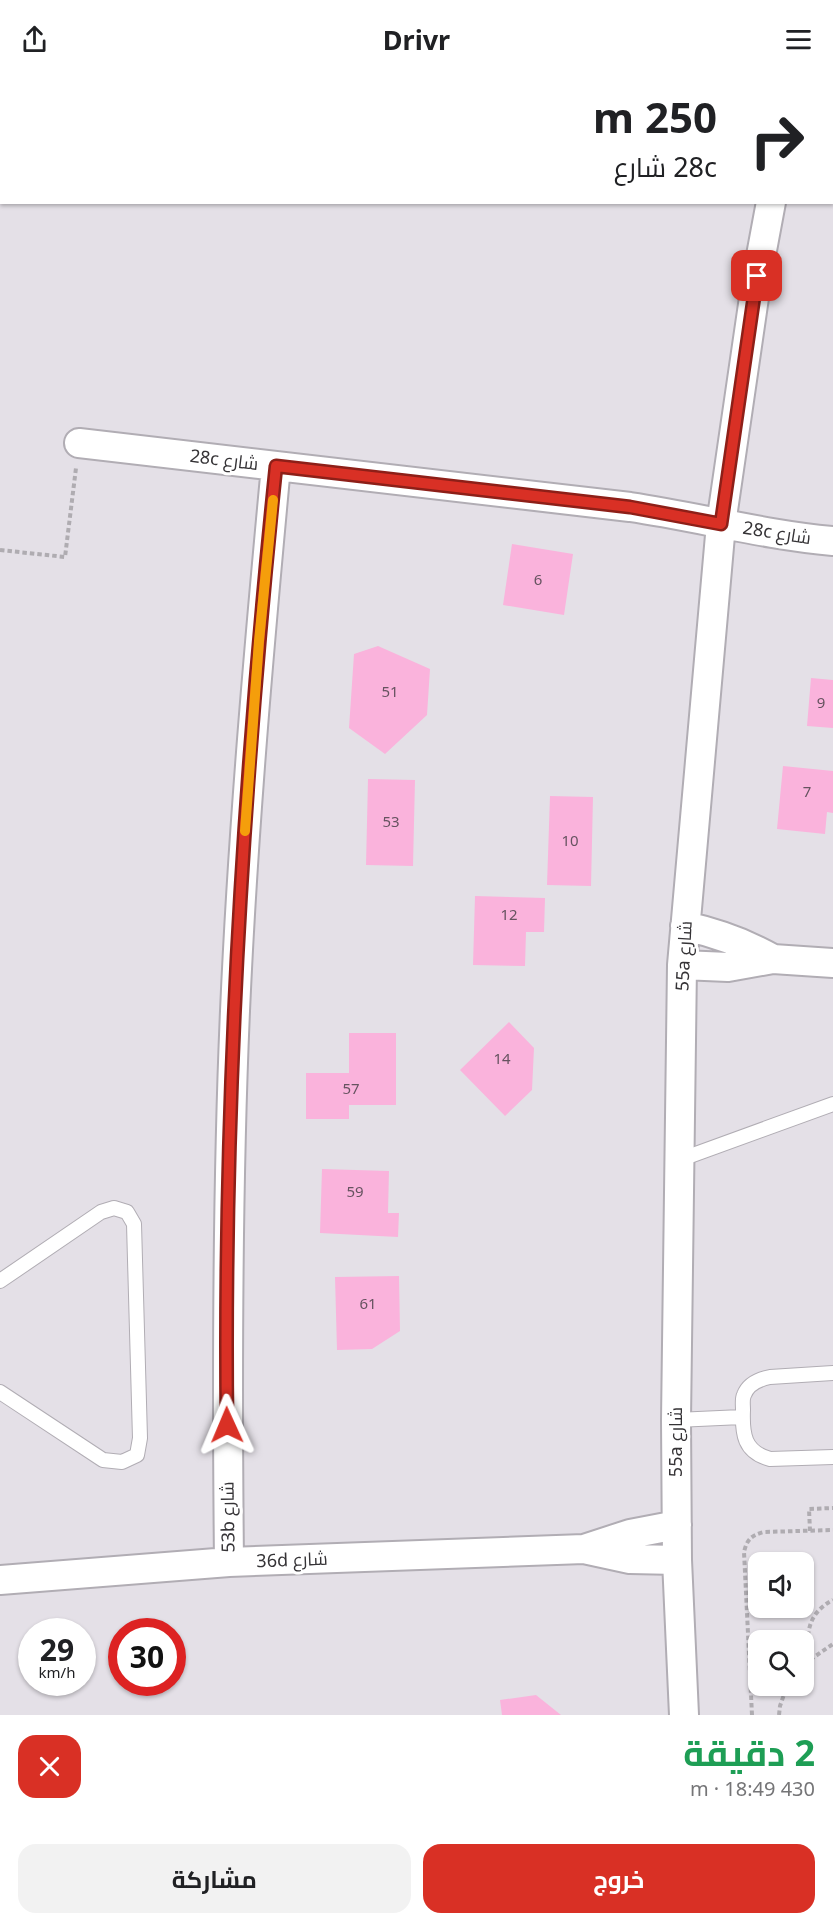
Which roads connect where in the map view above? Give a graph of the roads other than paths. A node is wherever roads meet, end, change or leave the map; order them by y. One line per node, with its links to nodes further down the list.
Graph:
1 (771, 204): 4 (street, 55a شارع)
2 (79, 442): 3 (street, 28c شارع)
3 (276, 466): 4 (street, 28c شارع); 21 (street, 53b شارع)
4 (721, 524): 5 (street, 28c شارع); 6 (street, 55a شارع)
5 (833, 541)
6 (685, 926): 7 (street); 9 (street, 55a شارع)
7 (773, 959): 8 (street); 9 (street)
8 (833, 963)
9 (682, 965): 11 (street, 55a شارع)
10 (833, 1104): 11 (lane)
11 (679, 1160): 16 (street, 55a شارع)
12 (0, 1281): 14 (lane)
13 (833, 1373): 15 (lane)
14 (0, 1392)
15 (742, 1417): 16 (lane); 17 (lane)
16 (676, 1420): 18 (street, 55a شارع)
17 (833, 1458)
18 (677, 1526): 19 (street, 36d شارع); 20 (street, 55a شارع)
19 (584, 1549): 20 (street, 36d شارع); 21 (street, 36d شارع)
20 (677, 1560): 23 (street, 55a شارع)
21 (229, 1562): 22 (street, 36d شارع)
22 (0, 1580)
23 (684, 1715)

